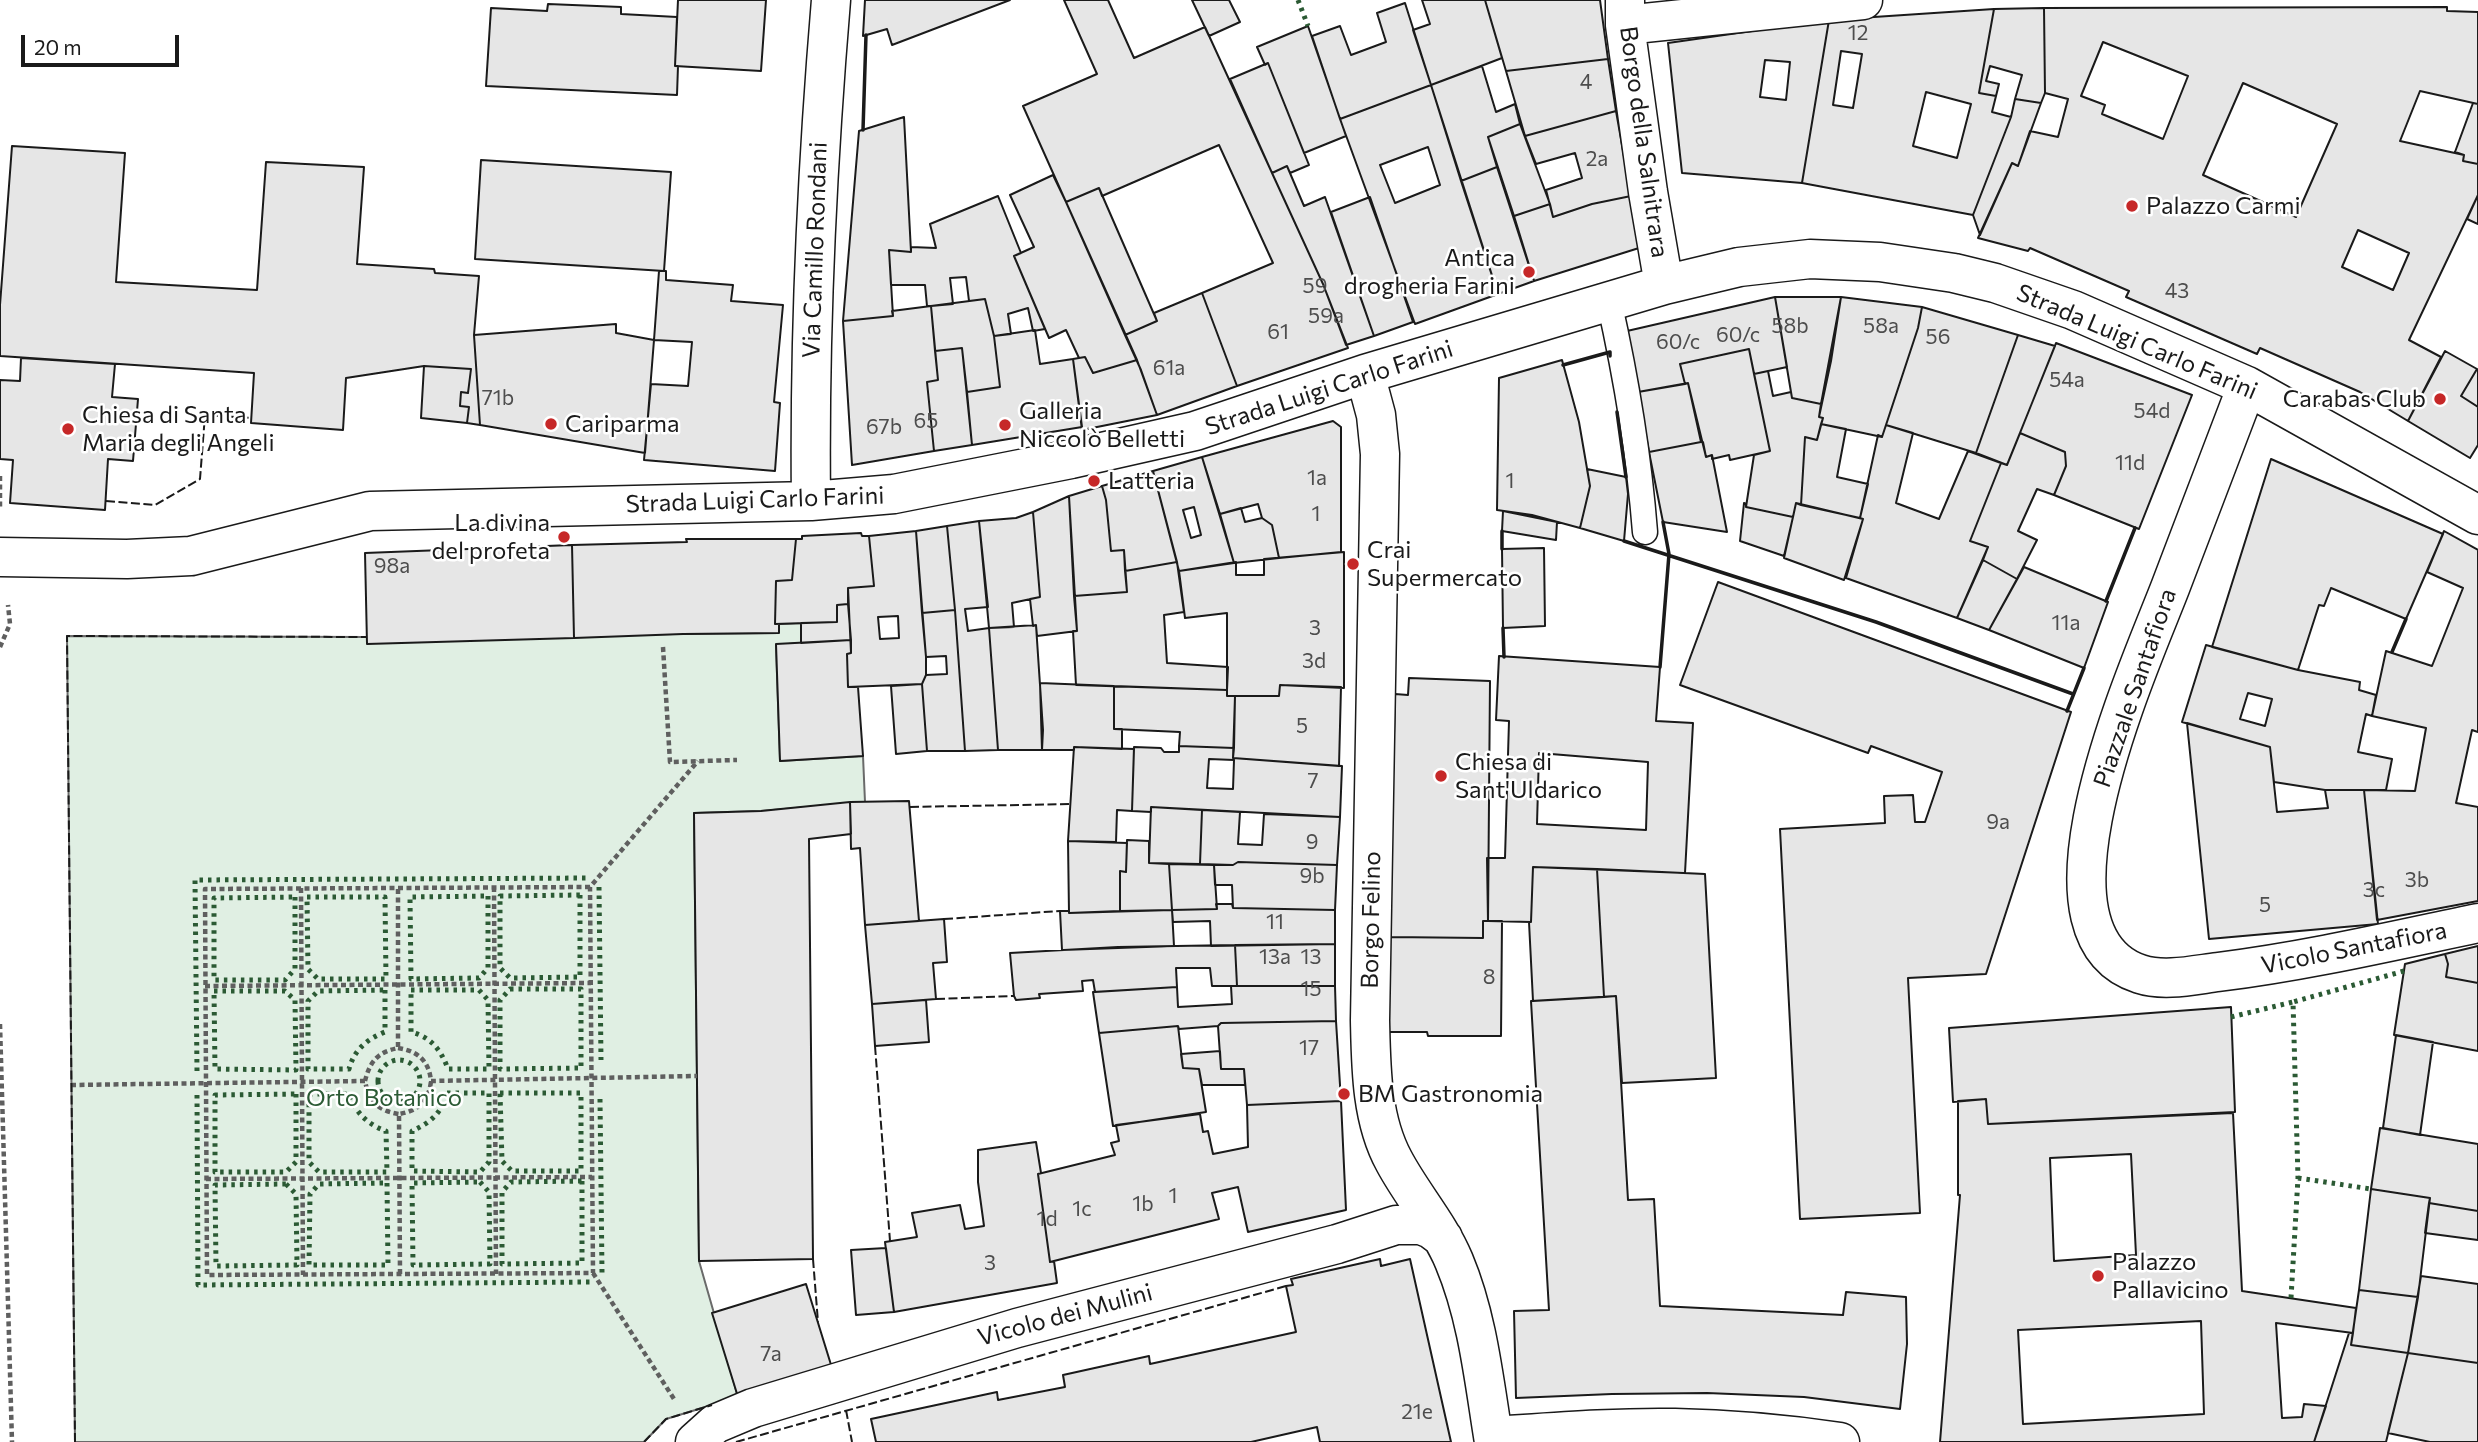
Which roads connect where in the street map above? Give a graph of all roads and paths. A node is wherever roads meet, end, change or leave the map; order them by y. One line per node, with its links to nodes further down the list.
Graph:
1 (831, 0): 8 (street, Via Camillo Rondani)
2 (1863, 0): 3 (street)
3 (1625, 12): 4 (street, Borgo della Salnitrara)
4 (1664, 285): 5 (street, Strada Luigi Carlo Farini); 7 (street, Strada Luigi Carlo Farini)
5 (1609, 301): 6 (street, Strada Luigi Carlo Farini); 10 (lane)
6 (1365, 374): 8 (street, Strada Luigi Carlo Farini); 42 (street, Borgo Felino)
7 (2247, 386): 9 (street, Strada Luigi Carlo Farini); 20 (street, Piazzale Santafiora)
8 (811, 501): 11 (street, Strada Luigi Carlo Farini)
9 (2478, 515)
10 (1645, 532)
11 (0, 557)
12 (663, 647): 14 (path)
13 (737, 760): 14 (path)
14 (698, 761): 16 (path)
15 (494, 887): 16 (path); 18 (path); 22 (path)
16 (590, 887): 21 (path)
17 (301, 888): 18 (path); 23 (path); 25 (path)
18 (398, 888): 24 (path)
19 (2478, 923): 20 (street, Vicolo Santafiora)
20 (2229, 971)
21 (591, 983): 22 (path); 29 (path)
22 (495, 984): 24 (path); 32 (path)
23 (302, 985): 24 (path); 25 (path); 34 (path)
24 (398, 985): 27 (path)
25 (205, 986): 33 (path)
26 (0, 1024): 49 (path)
27 (398, 1048): 30 (path); 31 (path)
28 (697, 1076): 29 (path)
29 (592, 1080): 32 (path); 38 (path)
30 (365, 1081): 34 (path); 36 (path)
31 (432, 1081): 32 (path); 36 (path)
32 (495, 1081): 37 (path)
33 (206, 1082): 34 (path); 35 (path); 41 (path)
34 (302, 1082): 39 (path)
35 (71, 1084)
36 (398, 1114): 40 (path)
37 (496, 1177): 38 (path); 40 (path); 45 (path)
38 (592, 1177): 43 (path)
39 (303, 1178): 40 (path); 41 (path); 46 (path)
40 (399, 1178): 44 (path)
41 (206, 1179): 46 (path)
42 (1443, 1238): 47 (street, Vicolo dei Mulini); 48 (street, Borgo Felino)
43 (593, 1273): 45 (path); 47 (path)
44 (400, 1274): 45 (path); 46 (path)
45 (496, 1274)
46 (303, 1275)
47 (699, 1438)
48 (1494, 1439): 50 (street)
49 (12, 1442)
50 (1840, 1442)

